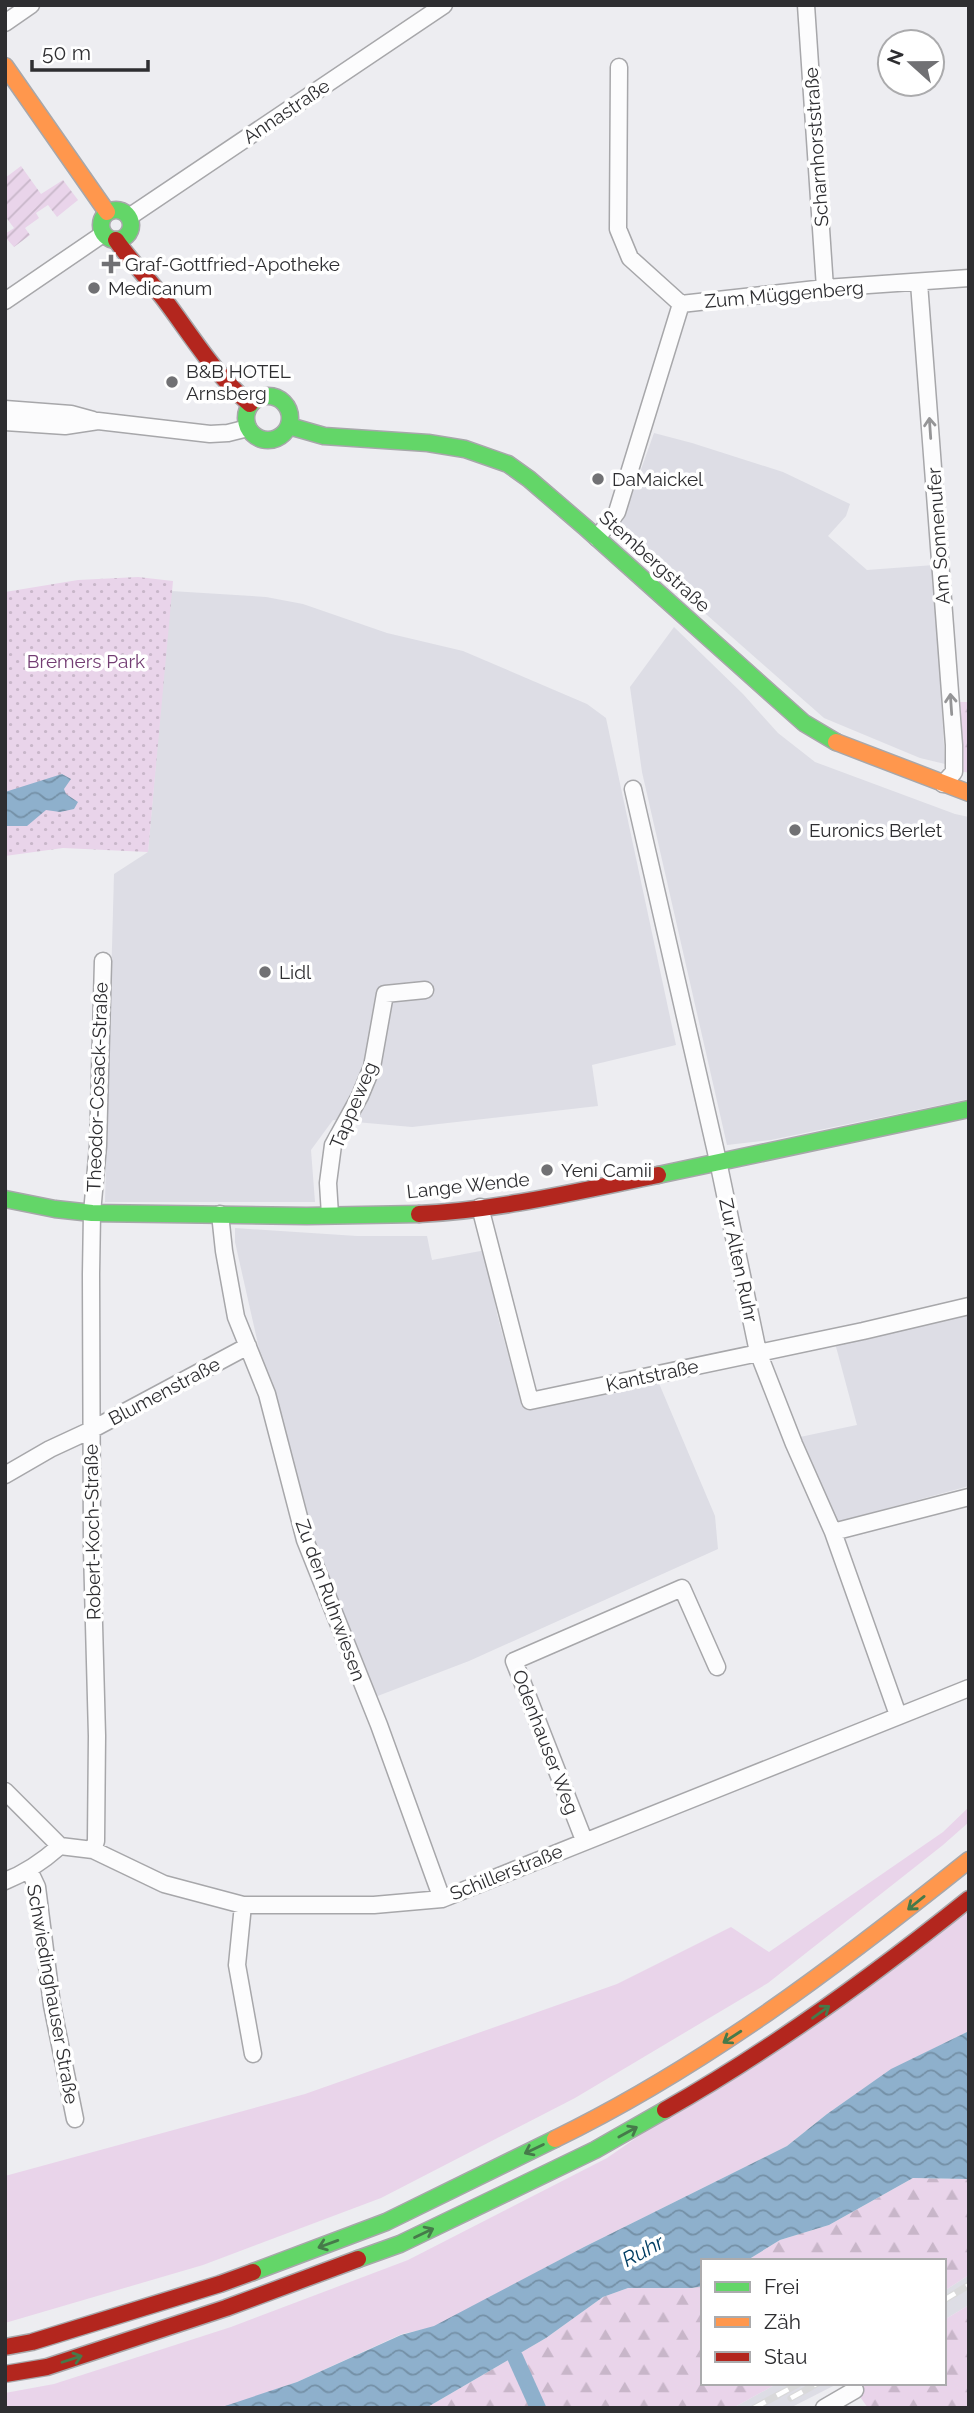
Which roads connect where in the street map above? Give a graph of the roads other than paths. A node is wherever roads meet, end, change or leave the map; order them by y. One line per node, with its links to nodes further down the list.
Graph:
1 (31, 5): 4 (street)
2 (444, 5): 8 (street, Annastraße)
3 (806, 5): 11 (street, Scharnhorststraße)
4 (5, 23)
5 (5, 66): 7 (main road)
6 (619, 67): 13 (street)
7 (107, 212): 8 (main road); 8 (main road)
8 (119, 231): 12 (street, Annastraße); 14 (main road)
9 (969, 278): 10 (street, Zum Müggenberg)
10 (919, 283): 11 (street, Zum Müggenberg); 21 (street, Am Sonnenufer, one-way to 10)
11 (825, 288): 13 (street, Zum Müggenberg)
12 (5, 301)
13 (681, 304): 20 (street, Zum Müggenberg)
14 (250, 404): 18 (main road); 19 (main road)
15 (5, 409): 16 (street)
16 (98, 421): 17 (street); 19 (street)
17 (5, 422)
18 (289, 426): 19 (main road); 20 (main road, Stembergstraße)
19 (248, 428)
20 (597, 538): 21 (main road, Stembergstraße)
21 (943, 784): 23 (main road, Stembergstraße)
22 (633, 789): 27 (street, Zur Alten Ruhr)
23 (969, 793)
24 (103, 961): 30 (street, Theodor-Cosack-Straße)
25 (425, 990): 32 (street, Tappeweg)
26 (969, 1109): 27 (main road, Lange Wende)
27 (718, 1161): 29 (main road, Lange Wende); 35 (street, Zur Alten Ruhr)
28 (5, 1199): 30 (main road, Lange Wende)
29 (480, 1207): 32 (main road, Lange Wende); 35 (street, Kantstraße)
30 (92, 1213): 31 (main road, Lange Wende); 36 (street, Robert-Koch-Straße)
31 (219, 1214): 32 (main road, Lange Wende); 34 (street, Zu den Ruhrwiesen)
32 (330, 1215)
33 (969, 1306): 35 (street, Kantstraße)
34 (248, 1346): 36 (street, Blumenstraße); 50 (street, Zu den Ruhrwiesen)
35 (758, 1352): 39 (street, Zur Alten Ruhr)
36 (91, 1430): 37 (street, Blumenstraße); 46 (street, Robert-Koch-Straße)
37 (5, 1475)
38 (969, 1497): 39 (street)
39 (833, 1532): 42 (street, Zur Alten Ruhr)
40 (717, 1667): 44 (street, Odenhauser Weg)
41 (969, 1688): 42 (street, Schillerstraße)
42 (898, 1715): 44 (street, Schillerstraße)
43 (5, 1791): 45 (street)
44 (584, 1840): 50 (street, Schillerstraße)
45 (60, 1846): 46 (street, Schillerstraße); 48 (street)
46 (93, 1850): 52 (street, Schillerstraße)
47 (969, 1860): 55 (main road, one-way to 55)
48 (29, 1870): 49 (street); 54 (street, Schwiedinghauser Straße)
49 (5, 1881)
50 (442, 1899): 52 (street, Schillerstraße)
51 (969, 1899): 56 (main road, one-way to 51)
52 (243, 1905): 53 (street)
53 (253, 2054)
54 (75, 2119)
55 (5, 2347)
56 (5, 2374)
57 (855, 2390): 58 (street)
58 (824, 2408)

